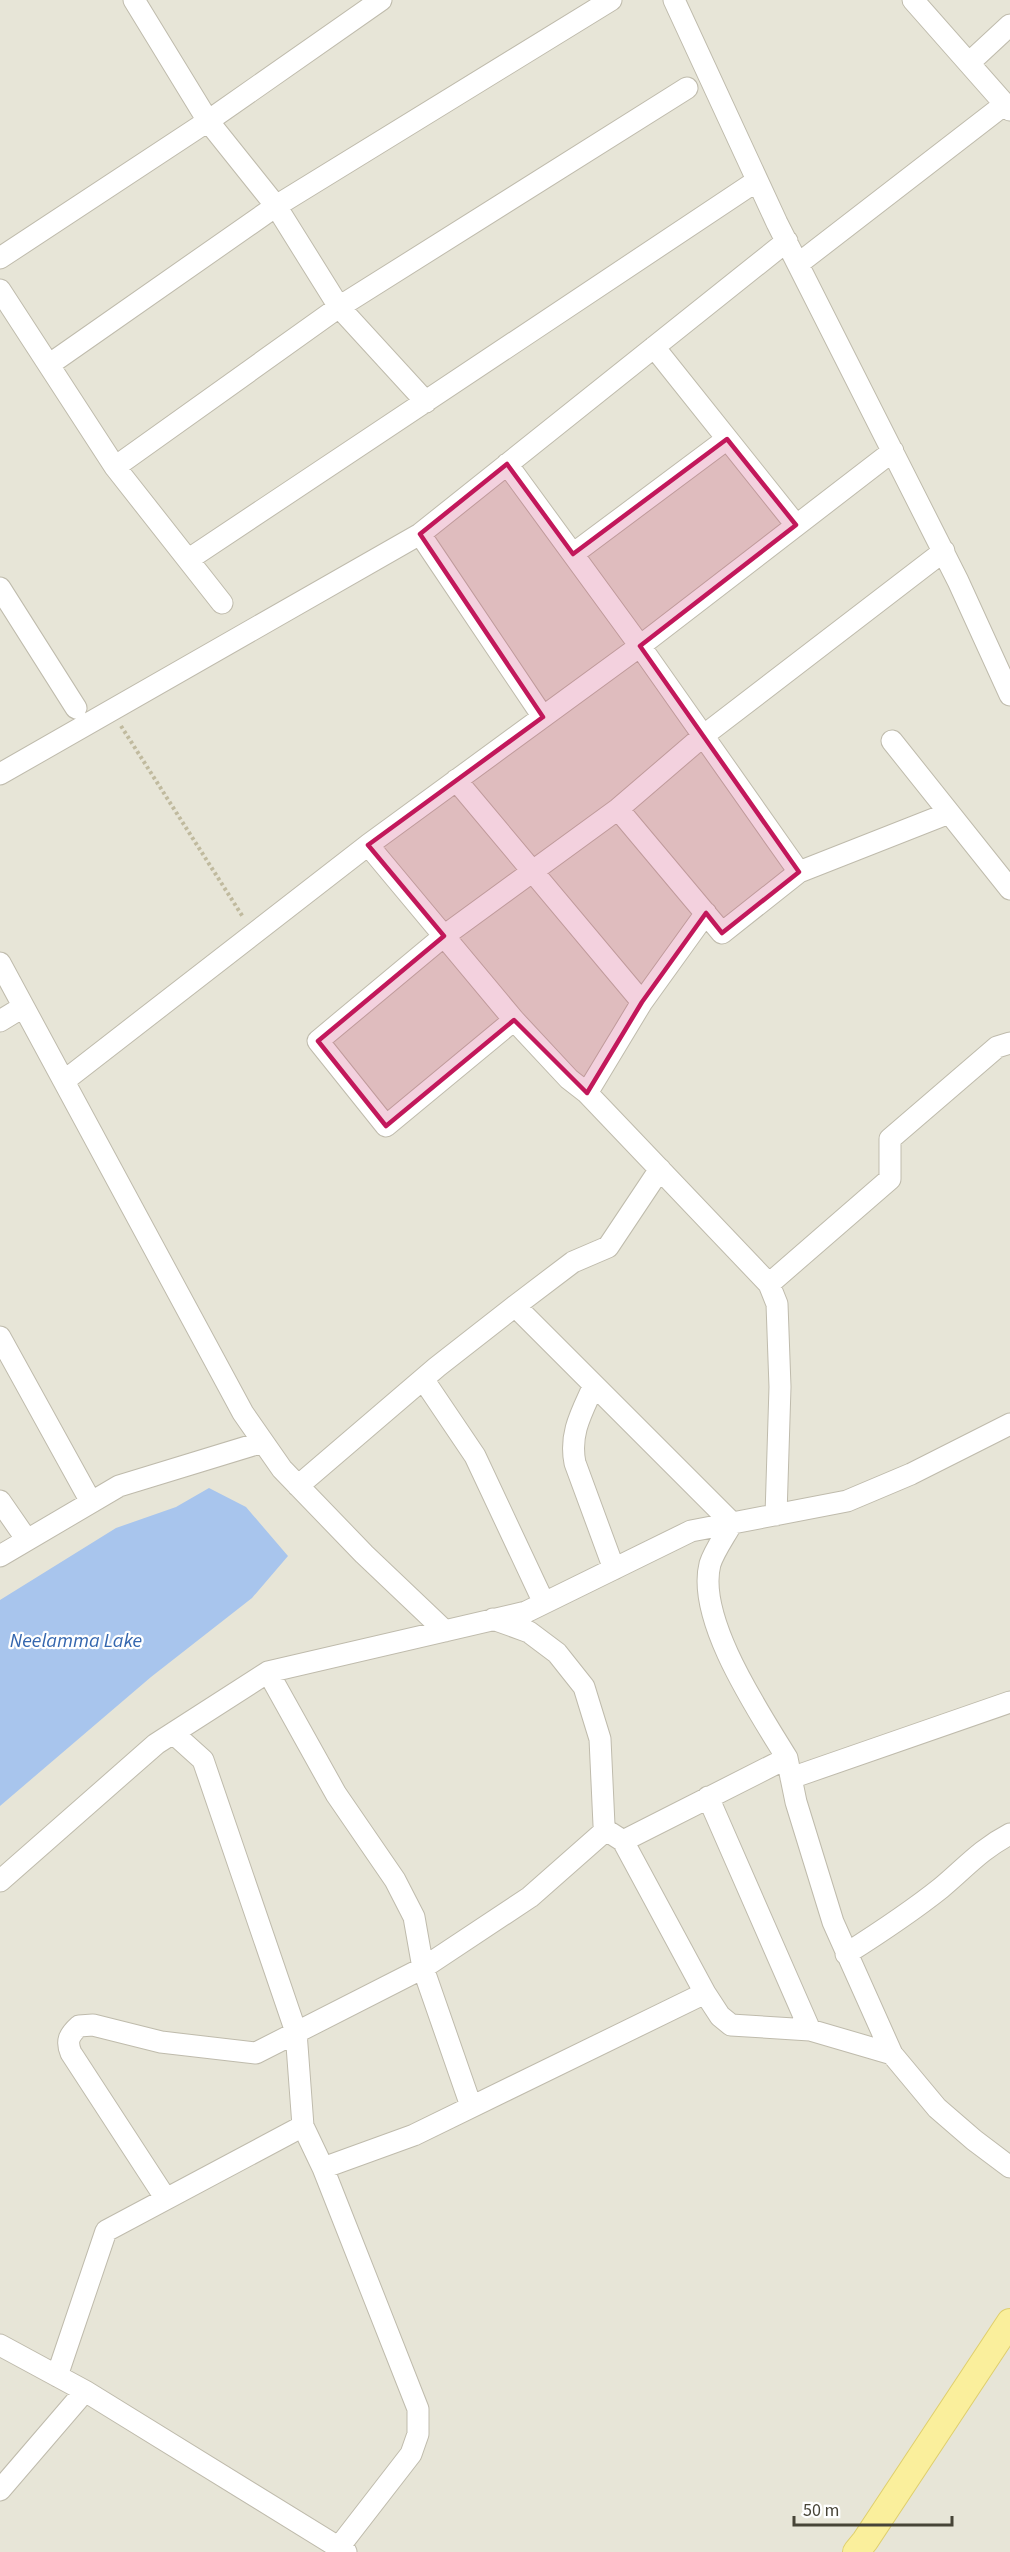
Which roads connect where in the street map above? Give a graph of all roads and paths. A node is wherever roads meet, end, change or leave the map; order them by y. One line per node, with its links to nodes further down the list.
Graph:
1 (134, 0): 10 (street)
2 (381, 0): 10 (street)
3 (611, 0): 12 (street)
4 (674, 0): 13 (street)
5 (913, 0): 7 (street)
6 (1010, 25): 7 (street)
7 (969, 63): 9 (street)
8 (687, 88): 17 (street)
9 (1007, 107): 15 (street)
10 (208, 121): 12 (street); 14 (street)
11 (749, 186): 20 (street)
12 (276, 206): 17 (street); 19 (street)
13 (787, 242): 15 (street); 18 (street)
14 (0, 258)
15 (798, 264): 22 (street)
16 (0, 290): 19 (street)
17 (339, 307): 20 (street); 24 (street)
18 (654, 347): 21 (street); 23 (street)
19 (50, 364): 24 (street)
20 (426, 402): 29 (street)
21 (727, 439): 25 (street); 28 (street)
22 (893, 451): 25 (street); 27 (street)
23 (507, 464): 26 (street); 28 (street)
24 (115, 467): 29 (street)
25 (796, 525): 32 (street)
26 (420, 534): 35 (street); 36 (street)
27 (944, 551): 33 (street); 37 (street)
28 (573, 554): 32 (street)
29 (189, 559): 31 (street)
30 (0, 588): 34 (street)
31 (222, 603)
32 (640, 646): 36 (street); 37 (street)
33 (1010, 695)
34 (76, 708)
35 (111, 711): 39 (street); 48 (path)
36 (543, 717): 40 (street)
37 (703, 736): 41 (street); 45 (street)
38 (892, 741): 42 (street)
39 (0, 774)
40 (456, 780): 43 (street); 44 (street)
41 (618, 810): 44 (street); 47 (street)
42 (949, 813): 45 (street); 46 (street)
43 (368, 845): 48 (street); 49 (street)
44 (532, 871): 49 (street); 51 (street)
45 (799, 872): 47 (street)
46 (1010, 889)
47 (706, 913): 51 (street)
48 (253, 934): 56 (street)
49 (444, 936): 53 (street); 53 (street)
50 (0, 963): 52 (street)
51 (642, 1002): 57 (street)
52 (23, 1007): 54 (street); 56 (street)
53 (514, 1020): 57 (street)
54 (0, 1021)
55 (1010, 1042): 59 (street)
56 (64, 1081): 65 (street)
57 (587, 1093): 58 (street)
58 (660, 1169): 59 (street); 60 (street)
59 (768, 1284): 69 (street)
60 (514, 1306): 62 (street); 63 (street)
61 (0, 1337): 68 (street)
62 (423, 1379): 66 (street); 74 (street)
63 (594, 1385): 70 (street); 73 (street)
64 (1010, 1424): 69 (street)
65 (263, 1442): 66 (street); 68 (street)
66 (298, 1486): 76 (street)
67 (0, 1501): 71 (street)
68 (91, 1502): 71 (street)
69 (776, 1515): 70 (street)
70 (732, 1523): 73 (street); 80 (street)
71 (27, 1540): 72 (street)
72 (0, 1556)
73 (614, 1569): 74 (street)
74 (544, 1603): 75 (street)
75 (493, 1619): 76 (street); 83 (street)
76 (445, 1630): 77 (street)
77 (268, 1672): 79 (street); 86 (street)
78 (1010, 1702): 80 (street)
79 (173, 1733): 84 (street); 89 (street)
80 (789, 1768): 81 (street); 85 (street)
81 (708, 1797): 83 (street); 88 (street)
82 (1010, 1834): 85 (street)
83 (614, 1836): 86 (street); 87 (street)
84 (0, 1881)
85 (846, 1954): 90 (street)
86 (423, 1968): 89 (street); 91 (street)
87 (705, 1993): 88 (street); 91 (street)
88 (810, 2031): 90 (street)
89 (296, 2032): 92 (street); 95 (street)
90 (892, 2054): 93 (street)
91 (471, 2106): 94 (street)
92 (303, 2126): 94 (street); 95 (street)
93 (1010, 2167)
94 (323, 2168): 101 (street)
95 (166, 2199): 98 (street)
96 (1010, 2322): 102 (main road)
97 (0, 2345): 98 (street)
98 (57, 2376): 99 (street)
99 (85, 2391): 100 (street); 101 (street)
100 (0, 2490)
101 (343, 2550)
102 (856, 2552)

